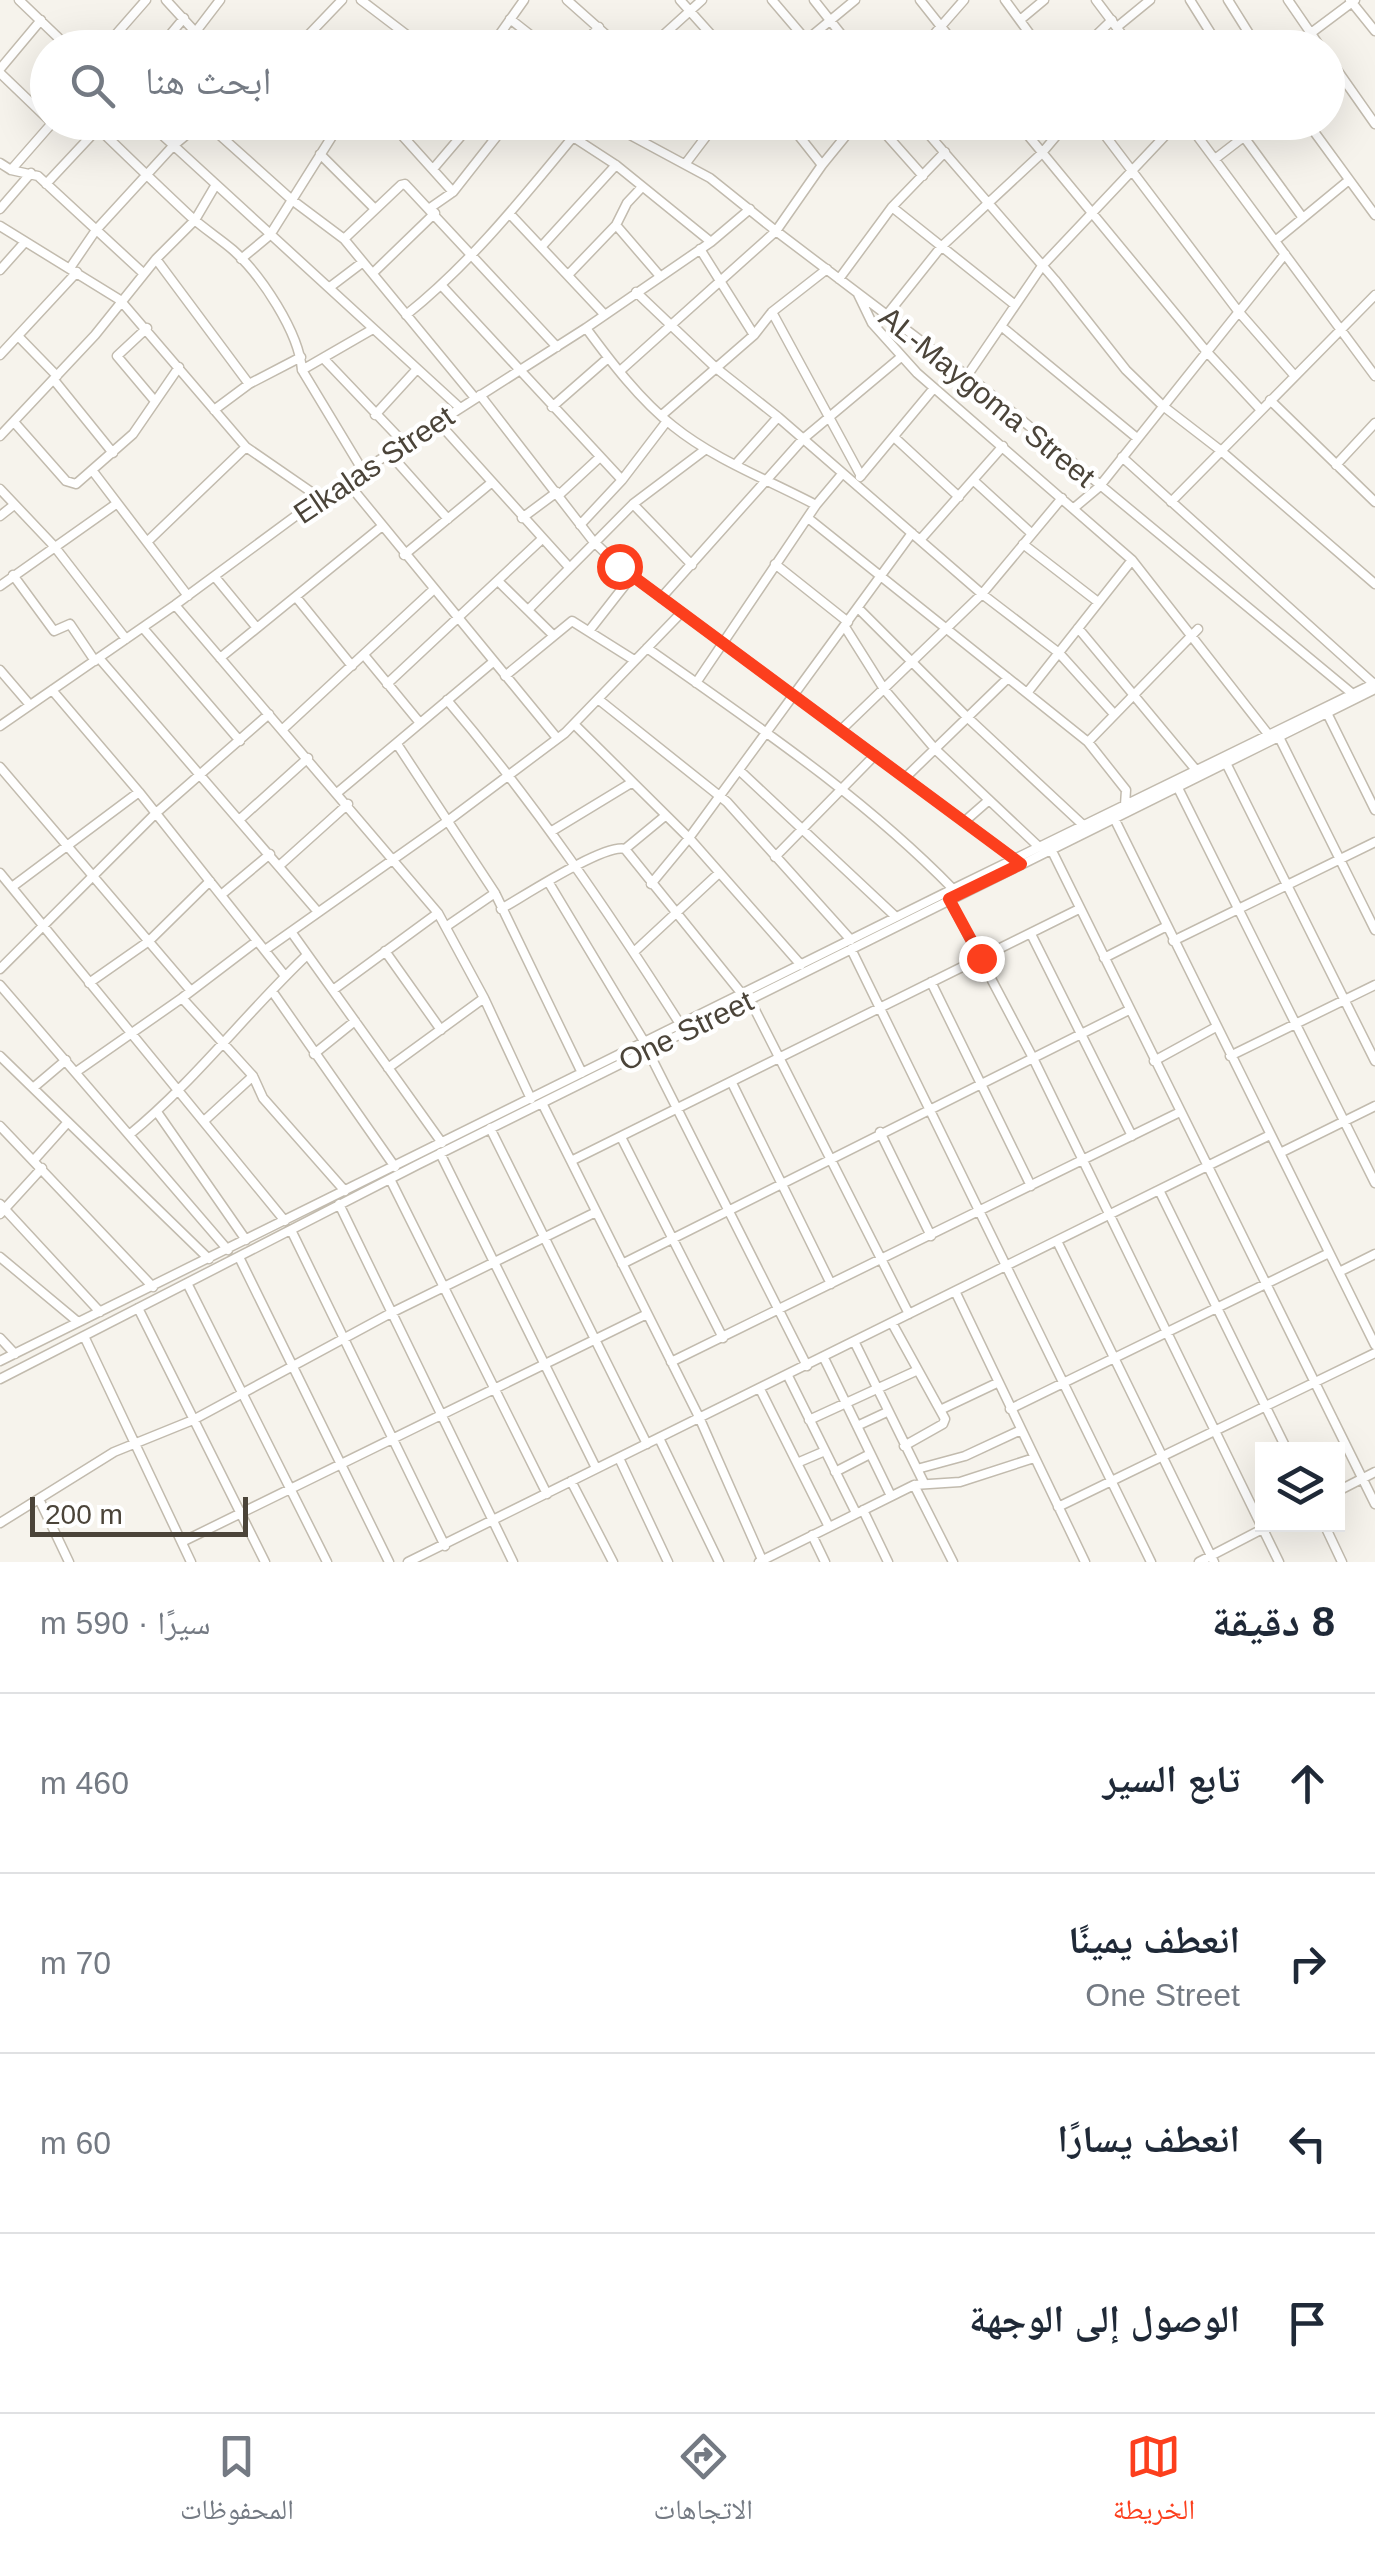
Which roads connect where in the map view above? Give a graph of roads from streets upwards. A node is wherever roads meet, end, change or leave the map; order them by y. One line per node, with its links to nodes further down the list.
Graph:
1 (18, 0): 29 (street)
2 (146, 0): 37 (street)
3 (166, 0): 27 (street)
4 (220, 0): 40 (street)
5 (342, 0): 41 (street)
6 (361, 0): 26 (street)
7 (390, 0): 26 (street)
8 (524, 0): 28 (street)
9 (567, 0): 34 (street)
10 (680, 0): 25 (street)
11 (702, 0): 25 (street)
12 (772, 0): 47 (street)
13 (814, 0): 31 (street)
14 (855, 0): 31 (street)
15 (920, 0): 33 (street)
16 (964, 0): 33 (street)
17 (1005, 0): 30 (street)
18 (1044, 0): 30 (street)
19 (1096, 0): 32 (street)
20 (1150, 0): 32 (street)
21 (1190, 0): 55 (street)
22 (1228, 0): 56 (street)
23 (1288, 0): 57 (street)
24 (1352, 1): 58 (street); 59 (street)
25 (690, 11): 45 (street); 46 (street)
26 (381, 12): 42 (street)
27 (184, 18): 38 (street); 39 (street)
28 (510, 19): 43 (street); 44 (street)
29 (40, 20): 35 (street); 36 (street)
30 (1020, 20): 52 (street)
31 (830, 22): 48 (street); 49 (street)
32 (1114, 24): 53 (street); 54 (street)
33 (941, 26): 50 (street); 51 (street)
34 (599, 28)
35 (32, 30)
36 (50, 30)
37 (120, 30)
38 (174, 30)
39 (192, 30)
40 (197, 30)
41 (315, 30)
42 (401, 30)
43 (502, 30)
44 (524, 30)
45 (668, 30)
46 (707, 30)
47 (798, 30)
48 (819, 30)
49 (837, 30)
50 (938, 30)
51 (944, 30)
52 (1027, 30)
53 (1106, 30)
54 (1118, 30)
55 (1209, 30)
56 (1247, 30)
57 (1309, 30)
58 (1315, 30)
59 (1375, 32)
60 (30, 33): 61 (street)
61 (0, 71): 63 (street)
62 (1345, 84): 64 (street)
63 (30, 101)
64 (1374, 120)
65 (36, 140): 101 (street)
66 (88, 140): 107 (street)
67 (114, 140): 104 (street)
68 (166, 140): 91 (street)
69 (179, 140): 91 (street)
70 (217, 140): 111 (street)
71 (328, 140): 93 (street)
72 (406, 140): 100 (street)
73 (458, 140): 100 (street)
74 (494, 140): 110 (street)
75 (571, 140): 118 (street)
76 (578, 140): 99 (street)
77 (641, 140): 97 (street, AL-Maygoma Street)
78 (701, 140): 97 (street)
79 (803, 140): 98 (street)
80 (842, 140): 98 (street)
81 (891, 140): 105 (street)
82 (934, 140): 92 (street)
83 (1031, 140): 94 (street)
84 (1053, 140): 94 (street)
85 (1108, 140): 102 (street)
86 (1160, 140): 102 (street)
87 (1202, 140): 95 (street)
88 (1240, 140): 95 (street)
89 (1246, 140): 121 (street)
90 (1320, 140): 106 (street)
91 (172, 146): 104 (street); 108 (street)
92 (945, 152): 105 (street); 112 (street)
93 (320, 154): 111 (street); 114 (street)
94 (1042, 154): 112 (street); 119 (street)
95 (1216, 158): 129 (street)
96 (0, 163): 101 (street)
97 (686, 163): 116 (street, AL-Maygoma Street)
98 (822, 164): 126 (street)
99 (616, 165): 109 (street); 132 (street)
100 (433, 169): 110 (street)
101 (10, 170): 103 (street)
102 (1131, 170): 119 (street); 157 (street)
103 (31, 173): 107 (street); 115 (street)
104 (146, 175): 122 (street); 125 (street)
105 (923, 176): 113 (street)
106 (1349, 180): 120 (street); 121 (street)
107 (46, 184): 125 (street)
108 (215, 186): 122 (street); 127 (street)
109 (642, 187): 123 (street); 131 (street)
110 (453, 192): 117 (street)
111 (292, 200): 127 (street); 128 (street)
112 (988, 202): 133 (street); 140 (street)
113 (892, 207): 133 (street); 148 (street)
114 (375, 208): 117 (street); 128 (street)
115 (0, 209)
116 (750, 209): 126 (street, AL-Maygoma Street); 131 (street, Elkalas Street)
117 (432, 211): 136 (street); 145 (street)
118 (510, 214): 132 (street); 136 (street)
119 (1093, 215): 140 (street); 171 (street)
120 (1375, 215)
121 (1303, 218): 129 (street)
122 (194, 220): 137 (street); 138 (street)
123 (616, 225): 146 (street); 147 (street)
124 (0, 226): 130 (street)
125 (96, 230): 143 (street); 144 (street)
126 (776, 231): 141 (street, AL-Maygoma Street); 149 (street)
127 (270, 235): 138 (street); 151 (street)
128 (344, 239): 139 (street)
129 (1275, 241): 135 (street)
130 (25, 242): 142 (street); 143 (street)
131 (711, 242): 134 (street, Elkalas Street)
132 (542, 246): 146 (street)
133 (941, 247): 156 (street); 161 (street)
134 (700, 248): 147 (street, Elkalas Street); 149 (street)
135 (1285, 254): 157 (street); 167 (street)
136 (469, 256): 150 (street); 170 (street)
137 (156, 259): 144 (street); 187 (street)
138 (242, 259): 174 (street)
139 (364, 262): 145 (street); 151 (street)
140 (1042, 266): 156 (street); 193 (street)
141 (827, 269): 148 (street, AL-Maygoma Street); 158 (street)
142 (0, 270)
143 (74, 270): 155 (street); 169 (street)
144 (143, 273): 155 (street)
145 (373, 273): 160 (street)
146 (569, 274): 159 (street)
147 (659, 275): 152 (street, Elkalas Street)
148 (840, 279): 153 (street, AL-Maygoma Street)
149 (718, 282): 162 (street); 168 (street)
150 (442, 286): 160 (street); 182 (street)
151 (330, 287): 166 (street)
152 (636, 292): 159 (street, Elkalas Street); 162 (street)
153 (856, 292): 161 (street, AL-Maygoma Street); 173 (street)
154 (1375, 295): 167 (street)
155 (120, 300): 164 (street); 186 (street)
156 (1015, 304): 163 (street)
157 (1238, 311): 171 (street); 183 (street)
158 (772, 312): 168 (street); 200 (street)
159 (604, 314): 165 (street, Elkalas Street)
160 (406, 315): 189 (street)
161 (886, 316): 184 (street, AL-Maygoma Street)
162 (670, 326): 178 (street); 181 (street)
163 (1001, 326): 184 (street); 207 (street)
164 (147, 328): 177 (street); 190 (street)
165 (586, 328): 170 (street, Elkalas Street); 175 (street)
166 (373, 329): 176 (street); 179 (street)
167 (1341, 329): 183 (street); 185 (street)
168 (754, 335): 178 (street)
169 (18, 336): 172 (street); 186 (street)
170 (556, 347): 182 (street, Elkalas Street)
171 (1206, 352): 193 (street); 196 (street)
172 (0, 355)
173 (901, 357): 188 (street); 200 (street)
174 (301, 358): 180 (street); 187 (street)
175 (608, 358): 181 (street); 192 (street)
176 (324, 359): 180 (street); 197 (street)
177 (179, 367): 190 (street); 195 (street)
178 (716, 368): 198 (street); 199 (street)
179 (417, 369): 194 (street); 197 (street)
180 (302, 370): 221 (street)
181 (620, 371): 198 (street)
182 (520, 372): 189 (street, Elkalas Street); 192 (street)
183 (1294, 375): 191 (street)
184 (968, 376): 229 (street, AL-Maygoma Street)
185 (1375, 376)
186 (55, 378): 201 (street); 213 (street)
187 (249, 384): 195 (street)
188 (934, 388): 205 (street); 209 (street)
189 (477, 396): 194 (street, Elkalas Street); 231 (street)
190 (154, 400): 213 (street)
191 (1270, 400): 196 (street); 219 (street)
192 (552, 406): 215 (street)
193 (1163, 406): 207 (street); 212 (street)
194 (459, 407): 202 (street, Elkalas Street)
195 (214, 410): 210 (street)
196 (1260, 410): 212 (street)
197 (376, 415): 208 (street)
198 (664, 418): 211 (street); 224 (street)
199 (778, 418): 206 (street); 218 (street)
200 (826, 418): 206 (street); 217 (street)
201 (14, 422): 204 (street); 220 (street)
202 (438, 422): 208 (street, Elkalas Street); 228 (street)
203 (1375, 423): 219 (street)
204 (0, 436)
205 (894, 437): 225 (street); 232 (street)
206 (803, 438): 222 (street); 223 (street)
207 (1138, 438): 216 (street)
208 (405, 444): 214 (street, Elkalas Street)
209 (1002, 446): 226 (street); 234 (street)
210 (246, 447): 233 (street); 253 (street)
211 (706, 449): 218 (street); 239 (street)
212 (1220, 450): 235 (street); 266 (street)
213 (113, 453): 220 (street)
214 (390, 454): 221 (street, Elkalas Street); 245 (street)
215 (600, 457): 224 (street); 231 (street)
216 (1122, 457): 229 (street); 235 (street)
217 (851, 460): 222 (street); 225 (street)
218 (736, 464): 223 (street)
219 (1336, 465): 236 (street)
220 (92, 470): 238 (street)
221 (364, 471): 227 (street, Elkalas Street)
222 (840, 472): 225 (street); 240 (street)
223 (766, 478): 240 (street); 259 (street)
224 (622, 480): 246 (street)
225 (857, 480): 248 (street)
226 (974, 480): 232 (street); 249 (street)
227 (347, 482): 233 (street, Elkalas Street); 247 (street)
228 (491, 483): 243 (street); 245 (street)
229 (1099, 486): 241 (street); 309 (street, AL-Maygoma Street)
230 (0, 489): 237 (street)
231 (558, 494): 243 (street); 246 (street)
232 (959, 497): 251 (street)
233 (320, 498): 264 (street, Elkalas Street)
234 (1062, 498): 241 (street); 249 (street)
235 (1171, 502): 303 (street)
236 (1375, 502)
237 (14, 504): 242 (street); 255 (street)
238 (116, 504): 253 (street); 255 (street)
239 (633, 504): 252 (street); 259 (street)
240 (816, 505): 244 (street)
241 (1074, 508): 257 (street)
242 (0, 516)
243 (522, 518): 250 (street)
244 (808, 518): 258 (street); 261 (street)
245 (448, 519): 256 (street)
246 (580, 525): 252 (street)
247 (381, 527): 256 (street); 271 (street)
248 (912, 533): 251 (street); 261 (street)
249 (1031, 533): 254 (street)
250 (542, 539): 260 (street); 265 (street)
251 (920, 540): 269 (street)
252 (593, 541): 260 (street); 263 (street)
253 (147, 542): 270 (street)
254 (1023, 544): 269 (street); 273 (street)
255 (54, 546): 262 (street); 287 (street)
256 (404, 554): 268 (street)
257 (1132, 560): 273 (street); 285 (street)
258 (776, 564): 279 (street); 288 (street)
259 (692, 565): 272 (street)
260 (568, 566): 276 (street)
261 (878, 575): 275 (street); 284 (street)
262 (13, 576): 267 (street); 293 (street)
263 (632, 576): 272 (street); 283 (street)
264 (215, 577): 270 (street, Elkalas Street); 281 (street)
265 (498, 581): 276 (street); 278 (street)
266 (1375, 584)
267 (0, 586)
268 (433, 590): 278 (street); 291 (street)
269 (982, 594): 284 (street); 290 (street)
270 (188, 596): 274 (street, Elkalas Street)
271 (296, 597): 281 (street); 297 (street)
272 (661, 598): 277 (street)
273 (1098, 602): 282 (street)
274 (176, 605): 280 (street, Elkalas Street); 292 (street)
275 (858, 608): 279 (street); 296 (street)
276 (528, 610): 286 (street)
277 (681, 613): 288 (street); 289 (street)
278 (456, 617): 295 (street); 302 (street)
279 (846, 625): 304 (street); 306 (street)
280 (143, 628): 287 (street, Elkalas Street); 326 (street)
281 (257, 628): 292 (street)
282 (1078, 628): 290 (street); 308 (street)
283 (589, 630): 286 (street); 294 (street)
284 (947, 630): 296 (street); 300 (street)
285 (1194, 632): 308 (street); 323 (street)
286 (553, 635): 299 (street)
287 (126, 639): 293 (street, Elkalas Street)
288 (723, 643): 301 (street); 306 (street)
289 (646, 648): 294 (street); 301 (street)
290 (1058, 653): 307 (street); 314 (street)
291 (364, 655): 297 (street); 302 (street)
292 (220, 658): 313 (street)
293 (97, 659): 305 (street, Elkalas Street); 337 (street)
294 (634, 660): 310 (street)
295 (493, 662): 299 (street); 311 (street)
296 (911, 664): 304 (street); 316 (street)
297 (352, 666): 320 (street)
298 (0, 670): 312 (street)
299 (505, 676): 325 (street)
300 (1008, 678): 307 (street); 316 (street)
301 (696, 683): 322 (street)
302 (387, 684): 317 (street)
303 (1374, 685): 309 (street, One Street)
304 (884, 689): 321 (street); 329 (street)
305 (52, 690): 312 (street, Elkalas Street); 342 (street)
306 (794, 693): 321 (street); 322 (street)
307 (1027, 693): 327 (street)
308 (1134, 693): 314 (street); 335 (street)
309 (1355, 696): 315 (street, One Street); 323 (street, One Street)
310 (598, 699): 318 (street); 344 (street)
311 (447, 700): 317 (street); 336 (street)
312 (30, 704): 319 (street, Elkalas Street)
313 (269, 714): 320 (street); 326 (street)
314 (1114, 714): 327 (street)
315 (1326, 714): 324 (street, One Street); 348 (street)
316 (967, 717): 329 (street); 355 (street)
317 (420, 723): 328 (street)
318 (574, 724): 325 (street); 339 (street)
319 (0, 726)
320 (283, 729): 331 (street)
321 (842, 729): 330 (street)
322 (768, 731): 334 (street); 341 (street)
323 (1268, 734): 335 (street, One Street)
324 (1279, 737): 332 (street, One Street); 367 (street)
325 (557, 738): 336 (street)
326 (240, 740): 337 (street)
327 (1088, 742): 347 (street)
328 (396, 744): 343 (street); 353 (street)
329 (935, 748): 338 (street); 345 (street)
330 (875, 755): 338 (street); 341 (street)
331 (308, 758): 343 (street); 352 (street)
332 (1226, 762): 340 (street, One Street); 377 (street)
333 (0, 767): 360 (street)
334 (739, 770): 344 (street); 356 (street)
335 (1196, 770): 347 (street, One Street)
336 (510, 774): 353 (street); 357 (street)
337 (200, 776): 349 (street); 352 (street)
338 (906, 777): 354 (street)
339 (631, 783): 351 (street); 357 (street)
340 (1176, 786): 347 (street, One Street); 385 (street)
341 (841, 788): 356 (street); 379 (street)
342 (139, 792): 349 (street); 360 (street)
343 (337, 793): 346 (street)
344 (720, 796): 358 (street); 365 (street)
345 (989, 800): 354 (street); 361 (street)
346 (348, 804): 366 (street); 370 (street)
347 (1125, 807): 350 (street, One Street)
348 (1375, 810)
349 (156, 813): 373 (street); 374 (street)
350 (1112, 814): 355 (street, One Street); 363 (street, One Street); 392 (street)
351 (666, 816): 358 (street); 362 (street)
352 (239, 820): 364 (street)
353 (449, 820): 366 (street); 380 (street)
354 (965, 821): 368 (street)
355 (1084, 825): 361 (street, One Street)
356 (802, 828): 365 (street); 389 (street)
357 (552, 831): 369 (street)
358 (689, 838): 372 (street); 376 (street)
359 (1375, 842): 367 (street)
360 (68, 845): 373 (street); 378 (street)
361 (1038, 846): 368 (street, One Street)
362 (625, 849): 369 (street); 376 (street)
363 (1051, 849): 368 (street, One Street); 384 (street)
364 (270, 854): 370 (street); 381 (street)
365 (775, 857): 399 (street)
366 (392, 858): 386 (street); 387 (street)
367 (1340, 860): 377 (street); 393 (street)
368 (1018, 861): 379 (street, One Street); 382 (street, One Street)
369 (577, 865): 375 (street); 402 (street)
370 (279, 866): 386 (street)
371 (0, 873): 378 (street)
372 (719, 873): 388 (street); 406 (street)
373 (93, 876): 390 (street); 397 (street)
374 (210, 881): 381 (street); 397 (street)
375 (549, 883): 383 (street); 431 (street)
376 (651, 884): 388 (street)
377 (1288, 886): 385 (street); 420 (street)
378 (12, 887): 390 (street)
379 (952, 888): 389 (street, One Street)
380 (494, 892): 383 (street); 391 (street)
381 (221, 895): 398 (street)
382 (949, 899): 399 (street, One Street); 404 (street)
383 (501, 908): 442 (street)
384 (1080, 909): 395 (street); 405 (street)
385 (1239, 910): 396 (street); 424 (street)
386 (318, 912): 394 (street)
387 (438, 913): 391 (street); 401 (street)
388 (675, 914): 402 (street); 417 (street)
389 (896, 916): 399 (street, One Street)
390 (42, 926): 407 (street); 410 (street)
391 (446, 926): 419 (street)
392 (1167, 926): 396 (street); 405 (street)
393 (1375, 930)
394 (292, 932): 400 (street); 403 (street)
395 (1031, 934): 404 (street); 429 (street)
396 (1173, 940): 426 (street)
397 (149, 941): 410 (street); 416 (street)
398 (257, 941): 400 (street); 416 (street)
399 (851, 944): 406 (street, One Street); 415 (street, One Street); 421 (street)
400 (265, 950): 408 (street)
401 (385, 951): 414 (street); 427 (street)
402 (634, 952): 425 (street)
403 (307, 955): 408 (street); 414 (street)
404 (981, 958): 409 (street); 435 (street)
405 (1104, 958): 422 (street)
406 (802, 964): 415 (street, One Street)
407 (0, 969)
408 (285, 976): 413 (street)
409 (931, 982): 421 (street); 445 (street)
410 (89, 983): 428 (street)
411 (0, 985): 437 (street)
412 (1375, 985): 420 (street)
413 (272, 990): 430 (street); 432 (street)
414 (333, 990): 423 (street)
415 (758, 990): 417 (street, One Street)
416 (190, 991): 418 (street)
417 (746, 997): 425 (street, One Street); 431 (street, One Street); 436 (street)
418 (182, 998): 428 (street); 430 (street)
419 (484, 998): 427 (street); 448 (street)
420 (1344, 1000): 424 (street); 439 (street)
421 (882, 1008): 436 (street); 452 (street)
422 (1128, 1010): 429 (street); 438 (street)
423 (355, 1021): 432 (street); 440 (street)
424 (1297, 1023): 434 (street); 458 (street)
425 (680, 1024): 431 (street, One Street)
426 (1216, 1027): 434 (street); 438 (street)
427 (442, 1030): 440 (street)
428 (129, 1033): 441 (street); 447 (street)
429 (1080, 1034): 435 (street); 464 (street)
430 (222, 1041): 443 (street); 447 (street)
431 (646, 1047): 442 (street, One Street); 449 (street, One Street); 451 (street)
432 (314, 1054): 473 (street)
433 (0, 1056): 446 (street)
434 (1230, 1056): 465 (street)
435 (1033, 1058): 445 (street); 470 (street)
436 (781, 1059): 444 (street); 468 (street)
437 (66, 1060): 441 (street); 446 (street)
438 (1154, 1061): 454 (street)
439 (1375, 1061)
440 (388, 1068): 466 (street)
441 (76, 1072): 462 (street)
442 (582, 1073): 448 (street, One Street)
443 (253, 1076): 456 (street); 480 (street)
444 (732, 1084): 451 (street); 476 (street)
445 (980, 1084): 452 (street); 478 (street)
446 (33, 1088): 457 (street)
447 (178, 1092): 453 (street); 456 (street)
448 (531, 1099): 455 (street, One Street)
449 (542, 1102): 455 (street, One Street); 471 (street)
450 (1375, 1106): 458 (street)
451 (676, 1108): 463 (street); 483 (street)
452 (931, 1108): 461 (street); 485 (street)
453 (157, 1112): 462 (street); 492 (street)
454 (1180, 1112): 464 (street); 472 (street)
455 (500, 1119): 460 (street, One Street); 466 (street, One Street)
456 (204, 1121): 487 (street)
457 (68, 1122): 469 (street); 499 (street)
458 (1345, 1122): 467 (street); 477 (street)
459 (0, 1126): 469 (street)
460 (490, 1128): 466 (street, One Street); 490 (street)
461 (880, 1132): 468 (street); 489 (street)
462 (128, 1135): 494 (street)
463 (621, 1136): 471 (street); 491 (street)
464 (1132, 1136): 470 (street)
465 (1270, 1136): 467 (street); 472 (street)
466 (441, 1148): 473 (street, One Street); 475 (street, One Street); 501 (street)
467 (1280, 1153): 495 (street)
468 (830, 1157): 476 (street); 500 (street)
469 (34, 1160): 474 (street)
470 (1083, 1160): 478 (street); 486 (street)
471 (571, 1161): 484 (street)
472 (1207, 1166): 479 (street); 507 (street)
473 (395, 1167): 480 (street, One Street)
474 (42, 1168): 482 (street); 508 (street)
475 (390, 1178): 481 (street, One Street); 509 (street)
476 (782, 1183): 483 (street); 506 (street)
477 (1375, 1183)
478 (1032, 1186): 485 (street)
479 (1159, 1190): 486 (street); 512 (street)
480 (344, 1191): 487 (street, One Street)
481 (339, 1204): 488 (street, One Street); 515 (street)
482 (2, 1209): 514 (street)
483 (729, 1210): 491 (street); 513 (street)
484 (596, 1212): 490 (street); 502 (street)
485 (982, 1212): 489 (street); 503 (street)
486 (1110, 1214): 493 (street); 520 (street)
487 (285, 1221): 492 (street, One Street)
488 (292, 1230): 497 (street, One Street); 525 (street)
489 (932, 1236): 500 (street)
490 (545, 1237): 501 (street); 523 (street)
491 (674, 1238): 502 (street); 524 (street)
492 (246, 1240): 494 (street, One Street)
493 (1057, 1241): 503 (street); 530 (street)
494 (228, 1250): 499 (street, One Street)
495 (1329, 1253): 504 (street); 507 (street)
496 (1375, 1254): 504 (street)
497 (240, 1257): 505 (street, One Street); 535 (street)
498 (0, 1258): 518 (street)
499 (209, 1259): 508 (street, One Street)
500 (882, 1261): 506 (street); 517 (street)
501 (494, 1262): 509 (street); 533 (street)
502 (622, 1264): 516 (street)
503 (1008, 1266): 510 (street); 541 (street)
504 (1339, 1272): 527 (street)
505 (187, 1283): 511 (street, One Street); 545 (street)
506 (831, 1284): 513 (street)
507 (1265, 1284): 512 (street); 539 (street)
508 (152, 1286): 514 (street, One Street)
509 (442, 1288): 515 (street); 542 (street)
510 (954, 1291): 517 (street); 540 (street)
511 (138, 1308): 521 (street, One Street); 553 (street)
512 (1216, 1308): 520 (street); 547 (street)
513 (778, 1310): 524 (street); 534 (street)
514 (100, 1312): 518 (street, One Street)
515 (392, 1313): 525 (street); 551 (street)
516 (647, 1314): 523 (street); 532 (street)
517 (909, 1314): 519 (street)
518 (78, 1322): 528 (street, One Street)
519 (892, 1323): 526 (street); 536 (street)
520 (1165, 1334): 530 (street); 557 (street)
521 (84, 1336): 538 (street, One Street); 560 (street)
522 (0, 1338): 528 (street)
523 (596, 1338): 533 (street); 562 (street)
524 (723, 1338): 532 (street)
525 (343, 1340): 535 (street); 559 (street)
526 (855, 1343): 529 (street); 544 (street)
527 (1375, 1349): 539 (street)
528 (15, 1354): 531 (street, One Street)
529 (824, 1358): 534 (street); 546 (street)
530 (1113, 1358): 541 (street); 568 (street)
531 (0, 1362)
532 (671, 1362): 552 (street)
533 (543, 1364): 542 (street); 571 (street)
534 (808, 1366): 537 (street)
535 (293, 1367): 545 (street); 570 (street)
536 (918, 1370): 544 (street); 549 (street)
537 (788, 1376): 543 (street); 554 (street)
538 (0, 1379)
539 (1314, 1382): 547 (street); 575 (street)
540 (997, 1383): 548 (street); 549 (street)
541 (1063, 1383): 548 (street); 577 (street)
542 (493, 1389): 551 (street); 581 (street)
543 (760, 1389): 552 (street); 569 (street)
544 (876, 1389): 546 (street); 550 (street)
545 (242, 1391): 553 (street); 580 (street)
546 (846, 1403): 554 (street); 555 (street)
547 (1264, 1406): 557 (street); 561 (street)
548 (1010, 1408): 556 (street)
549 (940, 1410): 563 (street)
550 (887, 1412): 555 (street); 563 (street)
551 (443, 1414): 559 (street); 589 (street)
552 (699, 1417): 558 (street); 600 (street)
553 (192, 1420): 560 (street); 588 (street)
554 (809, 1420): 564 (street)
555 (856, 1426): 565 (street)
556 (1021, 1430): 567 (street); 572 (street)
557 (1215, 1431): 568 (street); 584 (street)
558 (659, 1438): 562 (street); 609 (street)
559 (392, 1439): 570 (street); 597 (street)
560 (137, 1442): 583 (street); 596 (street)
561 (1282, 1442)
562 (647, 1444): 566 (street)
563 (904, 1446): 572 (street)
564 (825, 1451): 569 (street); 573 (street)
565 (870, 1454): 573 (street); 582 (street)
566 (619, 1458): 571 (street); 608 (street)
567 (1034, 1458): 578 (street); 586 (street)
568 (1161, 1458): 577 (street); 598 (street)
569 (797, 1463): 591 (street)
570 (339, 1464): 580 (street); 605 (street)
571 (596, 1468): 576 (street)
572 (917, 1470): 578 (street)
573 (835, 1472): 587 (street)
574 (1375, 1472): 575 (street)
575 (1362, 1478): 579 (street); 585 (street)
576 (571, 1481): 581 (street); 607 (street)
577 (1111, 1481): 586 (street); 614 (street)
578 (919, 1484): 582 (street); 612 (street)
579 (1345, 1488)
580 (290, 1489): 588 (street); 604 (street)
581 (546, 1494): 589 (street)
582 (891, 1496): 587 (street)
583 (40, 1499): 590 (street); 601 (street)
584 (1255, 1503)
585 (1375, 1504)
586 (1058, 1508): 613 (street)
587 (859, 1512): 591 (street); 611 (street)
588 (240, 1514): 596 (street); 603 (street)
589 (493, 1521): 597 (street); 606 (street)
590 (0, 1523)
591 (828, 1527): 595 (street)
592 (1259, 1532): 598 (street)
593 (1270, 1532): 616 (street)
594 (1328, 1532): 617 (street)
595 (812, 1535): 600 (street); 610 (street)
596 (182, 1542): 602 (street)
597 (444, 1546): 599 (street)
598 (1212, 1559): 615 (street)
599 (412, 1561)
600 (761, 1561)
601 (68, 1562)
602 (191, 1562)
603 (265, 1562)
604 (327, 1562)
605 (389, 1562)
606 (513, 1562)
607 (613, 1562)
608 (668, 1562)
609 (718, 1562)
610 (825, 1562)
611 (888, 1562)
612 (953, 1562)
613 (1085, 1562)
614 (1151, 1562)
615 (1199, 1562)
616 (1279, 1562)
617 (1342, 1562)

